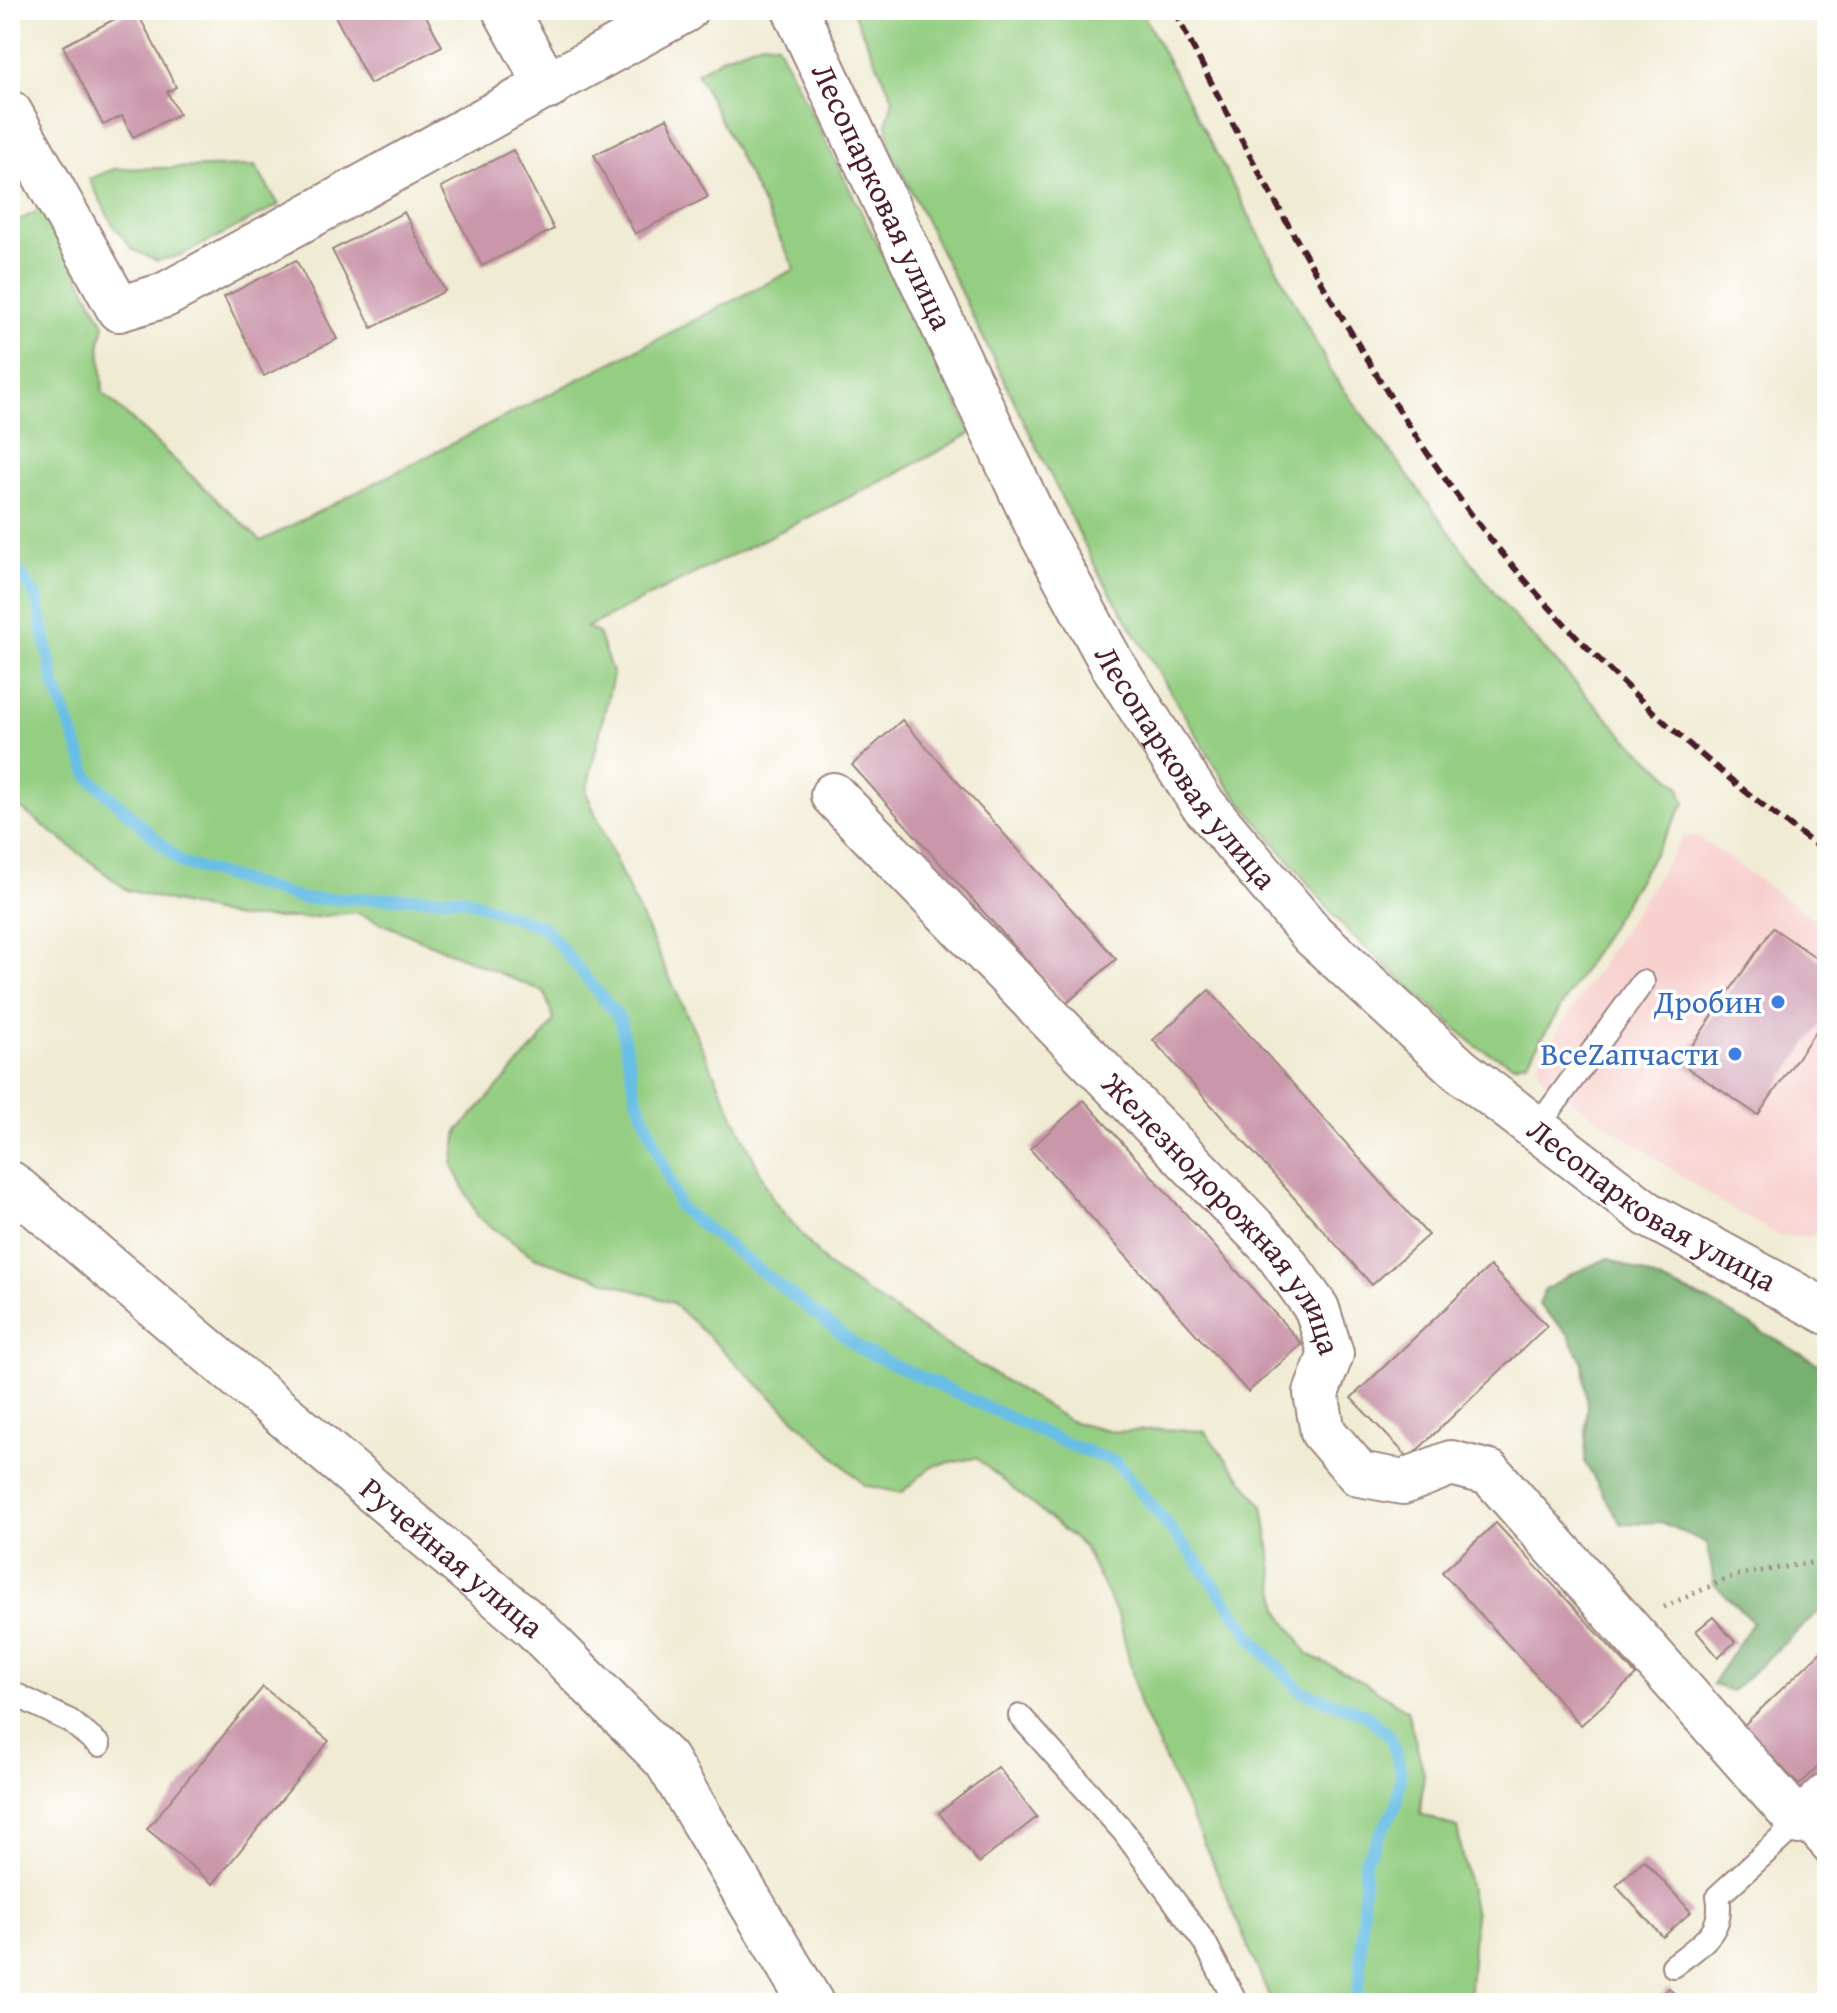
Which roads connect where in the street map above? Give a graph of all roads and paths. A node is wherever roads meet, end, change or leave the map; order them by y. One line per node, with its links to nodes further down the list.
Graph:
1 (505, 10): 4 (street)
2 (685, 10): 4 (street)
3 (795, 10): 8 (street, Лесопарковая улица)
4 (548, 87): 5 (street)
5 (10, 113)
6 (833, 795): 12 (street, Железнодорожная улица)
7 (1643, 982): 8 (lane)
8 (1536, 1129): 10 (street, Лесопарковая улица)
9 (11, 1184): 18 (street, Ручейная улица)
10 (1827, 1312)
11 (1827, 1560): 12 (path)
12 (1624, 1625): 16 (street, Железнодорожная улица)
13 (10, 1692): 15 (lane)
14 (1020, 1716): 19 (lane)
15 (99, 1745)
16 (1818, 1824): 17 (lane)
17 (1673, 1966)
18 (811, 2003)
19 (1236, 2003)

